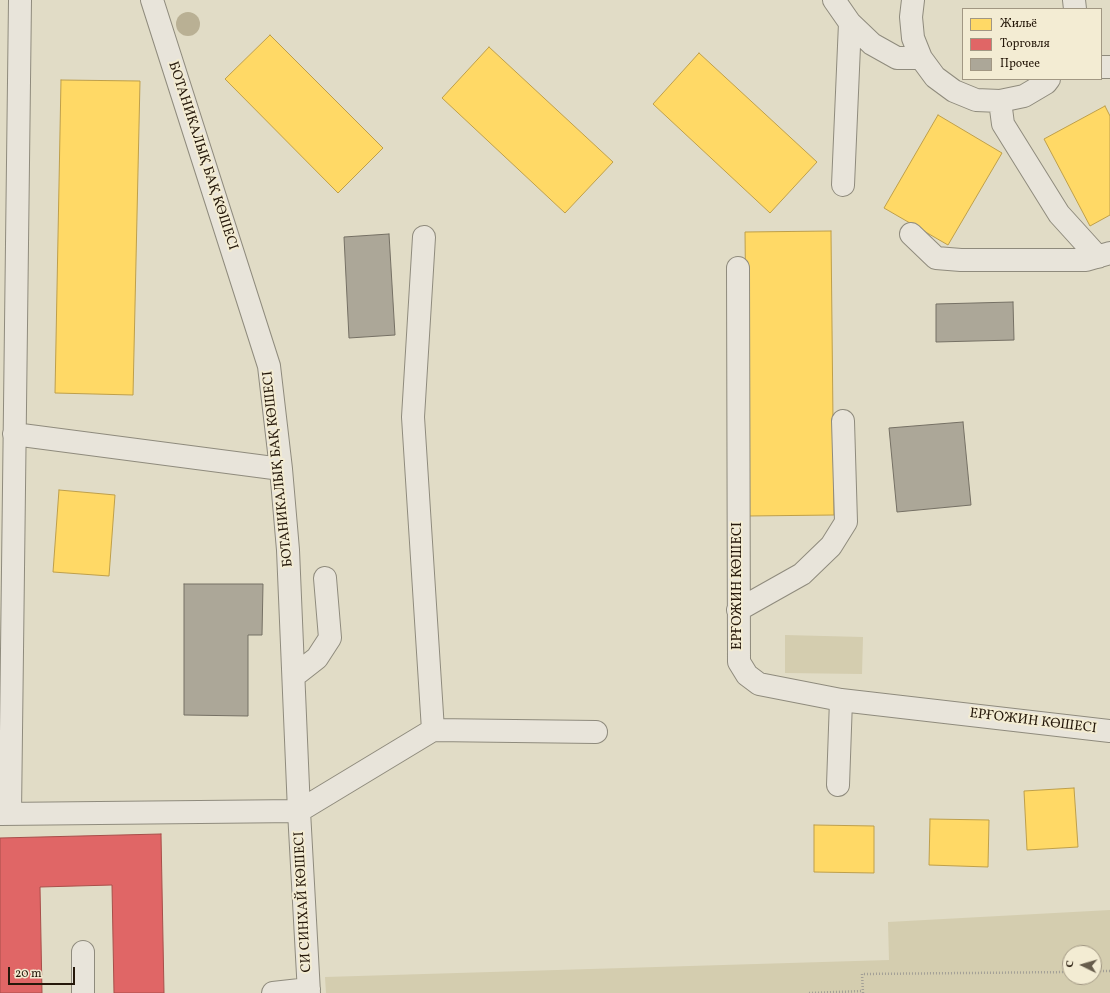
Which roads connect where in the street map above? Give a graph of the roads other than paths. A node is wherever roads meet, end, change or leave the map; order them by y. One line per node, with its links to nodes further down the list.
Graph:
1 (20, 0): 15 (street)
2 (152, 0): 16 (street, БОТАНИКАЛЫҚ БАҚ КӨШЕСІ)
3 (834, 0): 5 (street)
4 (913, 0): 6 (street)
5 (850, 23): 6 (street); 9 (street)
6 (921, 58): 8 (street)
7 (1048, 80): 8 (street)
8 (1000, 102): 12 (street)
9 (843, 185)
10 (911, 234): 12 (street)
11 (424, 237): 21 (street)
12 (1104, 255)
13 (738, 268): 18 (street, ЕРҒОЖИН КӨШЕСІ)
14 (843, 421): 18 (street)
15 (14, 434): 16 (street); 26 (street)
16 (281, 469): 19 (street, БОТАНИКАЛЫҚ БАҚ КӨШЕСІ)
17 (325, 578): 19 (street)
18 (738, 610): 20 (street, ЕРҒОЖИН КӨШЕСІ)
19 (294, 676): 25 (street, БОТАНИКАЛЫҚ БАҚ КӨШЕСІ)
20 (841, 700): 22 (street, ЕРҒОЖИН КӨШЕСІ); 24 (street)
21 (432, 730): 23 (street); 25 (street)
22 (1110, 731)
23 (596, 732)
24 (838, 785)
25 (299, 811): 26 (street); 28 (street, СИ СИНХАЙ КӨШЕСІ)
26 (5, 814)
27 (83, 952): 29 (street)
28 (309, 991): 30 (street)
29 (84, 993)
30 (273, 993)

